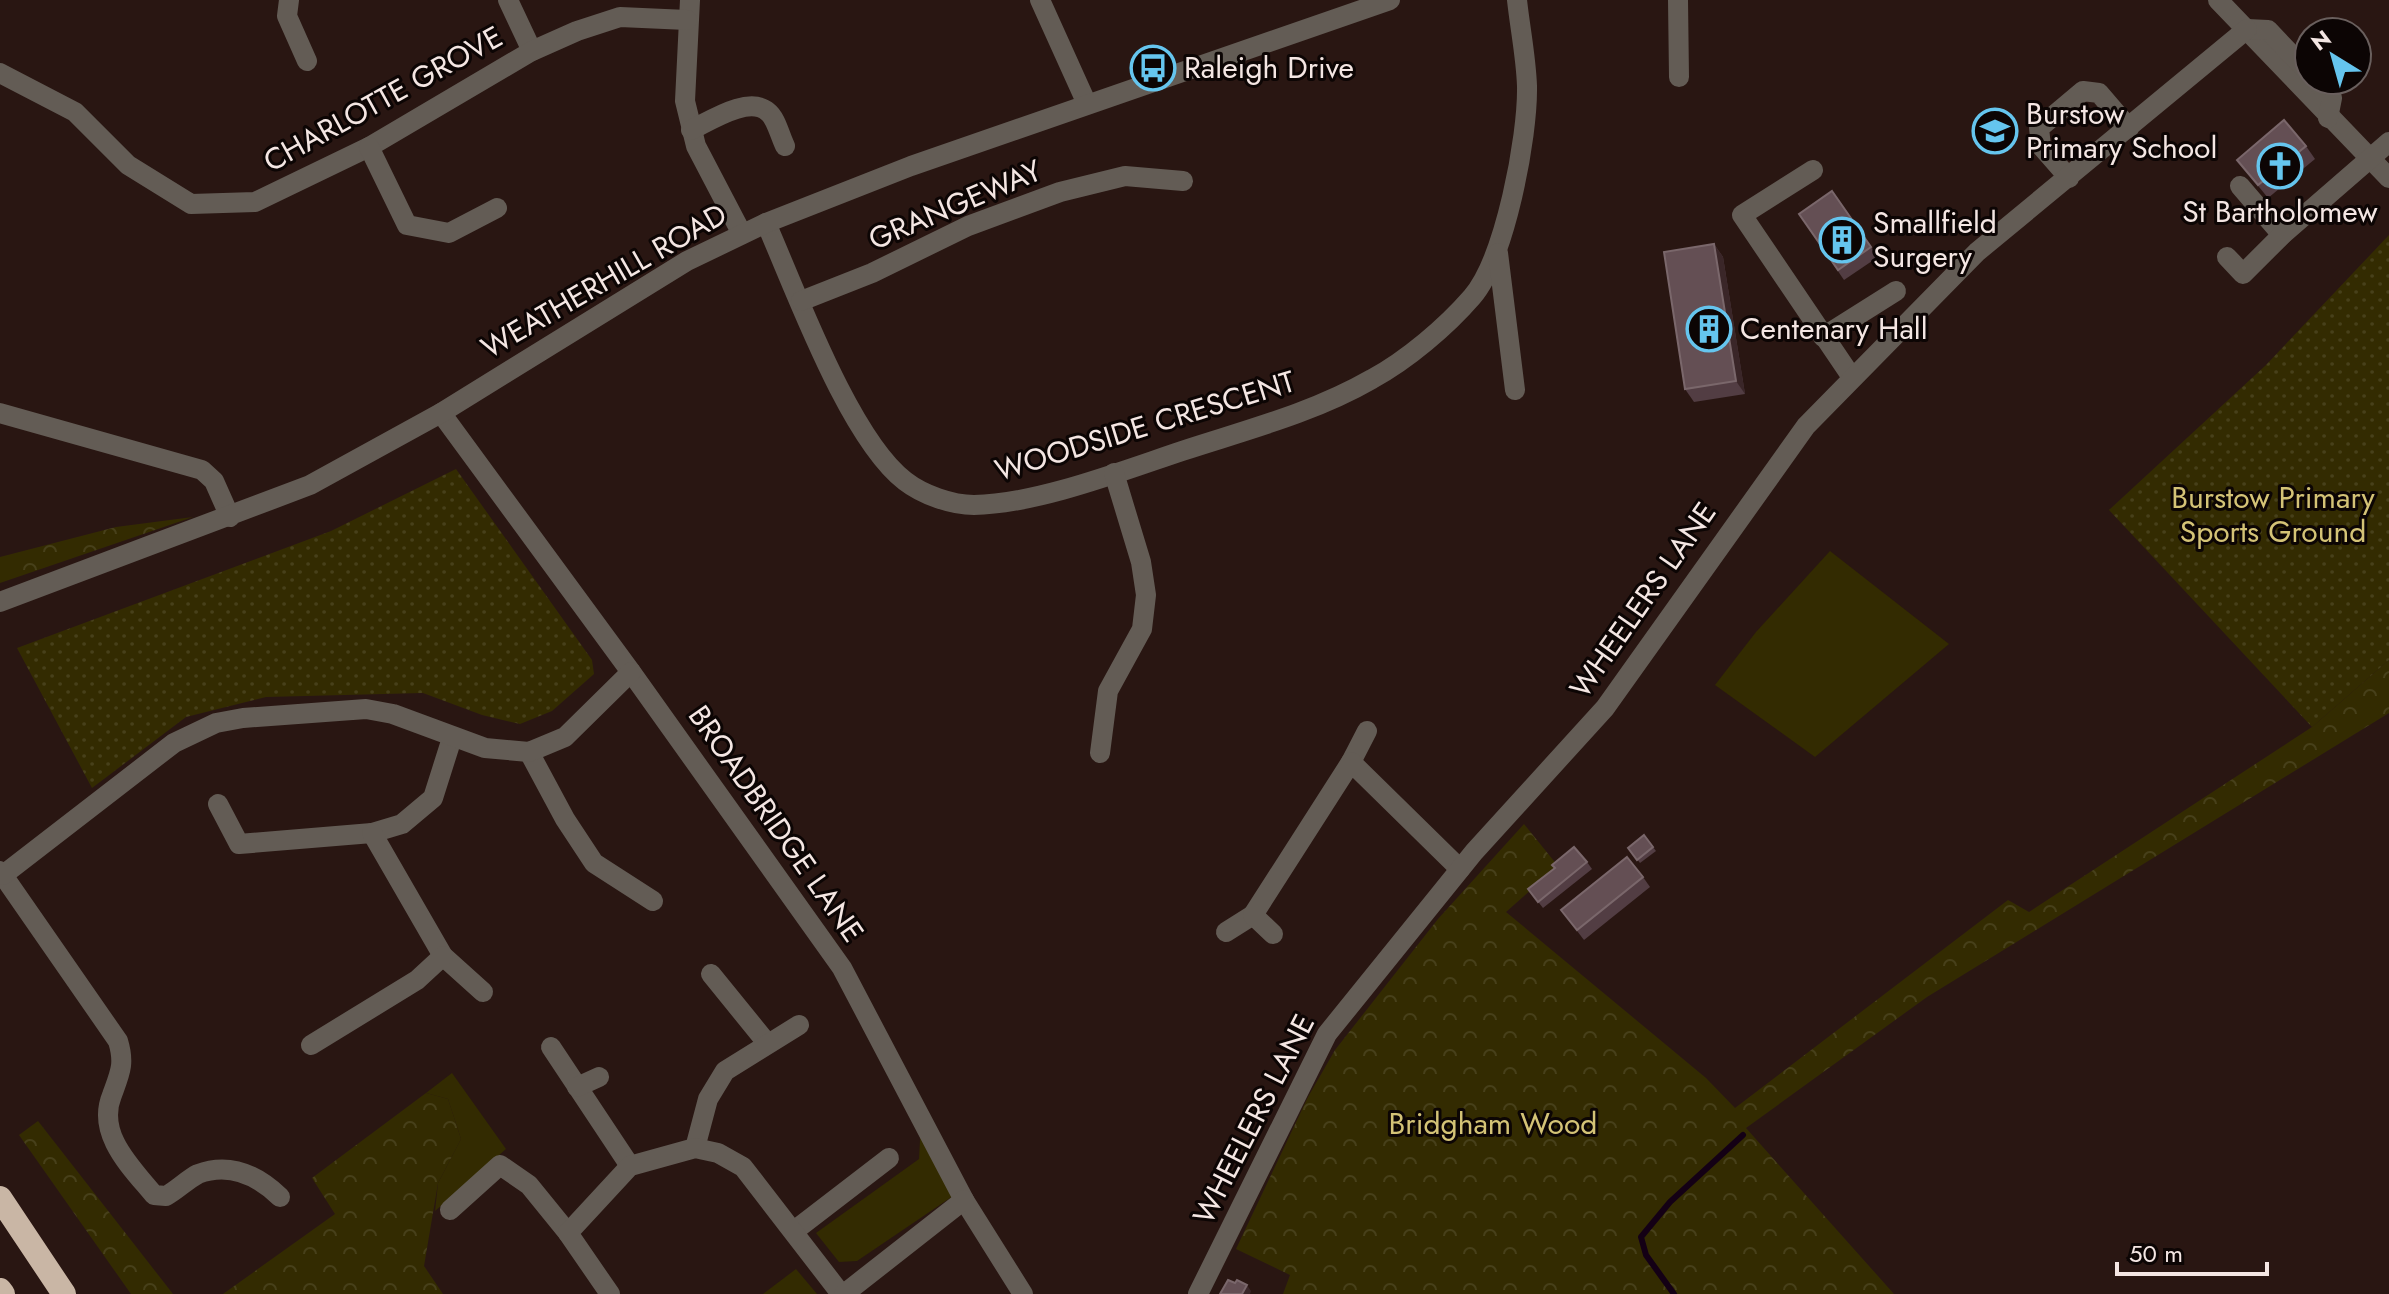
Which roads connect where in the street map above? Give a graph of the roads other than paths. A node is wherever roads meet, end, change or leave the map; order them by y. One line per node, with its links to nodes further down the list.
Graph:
1 (289, 0): 12 (street)
2 (508, 0): 10 (street)
3 (1040, 0): 16 (street)
4 (1390, 0): 16 (street, WEATHERHILL ROAD)
5 (1517, 0): 33 (street, WOODSIDE CRESCENT)
6 (1678, 0): 14 (street)
7 (2218, 0): 9 (street)
8 (688, 10): 10 (street, CHARLOTTE GROVE); 19 (street)
9 (2247, 29): 11 (street); 17 (street); 18 (street, WHEELERS LANE)
10 (532, 51): 22 (street, CHARLOTTE GROVE)
11 (2293, 56)
12 (307, 61)
13 (0, 73): 22 (street, CHARLOTTE GROVE)
14 (1679, 77)
15 (2330, 96): 17 (street)
16 (1087, 104): 30 (street, WEATHERHILL ROAD)
17 (2328, 118): 23 (street)
18 (2129, 128): 25 (street, WHEELERS LANE); 25 (street)
19 (691, 130): 21 (street); 31 (street)
20 (2389, 142): 23 (street)
21 (785, 146)
22 (369, 147): 29 (street)
23 (2370, 158): 26 (street); 32 (street)
24 (1813, 170): 37 (street)
25 (2069, 178): 38 (street, WHEELERS LANE)
26 (2389, 178)
27 (1183, 181): 36 (street, GRANGEWAY)
28 (2240, 186): 32 (street)
29 (497, 208)
30 (766, 223): 31 (street, WEATHERHILL ROAD); 36 (street, WOODSIDE CRESCENT)
31 (742, 234): 41 (street, WEATHERHILL ROAD)
32 (2282, 235): 34 (street)
33 (1498, 253): 39 (street, WOODSIDE CRESCENT); 42 (street, WOODSIDE CRESCENT)
34 (2227, 257)
35 (1896, 291): 37 (street)
36 (801, 301): 42 (street, WOODSIDE CRESCENT)
37 (1823, 337): 38 (street)
38 (1851, 376): 53 (street, WHEELERS LANE)
39 (1515, 390)
40 (0, 413): 43 (street)
41 (441, 413): 43 (street, WEATHERHILL ROAD); 45 (street, BROADBRIDGE LANE)
42 (1114, 473): 49 (street)
43 (230, 517): 44 (street, WEATHERHILL ROAD)
44 (0, 602)
45 (631, 672): 48 (street); 73 (street, BROADBRIDGE LANE)
46 (1367, 731): 50 (street)
47 (452, 738): 48 (street); 52 (street); 54 (street)
48 (529, 752): 55 (street)
49 (1100, 753)
50 (1351, 762): 53 (street); 56 (street)
51 (218, 804): 52 (street)
52 (372, 833): 59 (street)
53 (1460, 869): 81 (street, WHEELERS LANE)
54 (1, 873): 71 (street)
55 (653, 901)
56 (1253, 915): 57 (street); 58 (street)
57 (1226, 932)
58 (1273, 934)
59 (443, 956): 61 (street); 64 (street)
60 (711, 974): 63 (street)
61 (483, 992)
62 (799, 1025): 63 (street)
63 (767, 1043): 68 (street)
64 (311, 1045)
65 (551, 1047): 67 (street)
66 (599, 1077): 67 (street)
67 (577, 1087): 70 (street)
68 (695, 1148): 70 (street); 75 (street)
69 (889, 1158): 75 (street)
70 (630, 1166): 76 (street)
71 (280, 1197)
72 (0, 1198): 77 (highway)
73 (964, 1200): 79 (street); 80 (street, BROADBRIDGE LANE)
74 (450, 1210): 76 (street)
75 (794, 1231): 79 (street)
76 (568, 1233): 78 (street)
77 (64, 1294)
78 (610, 1294)
79 (842, 1294)
80 (1023, 1294)
81 (1198, 1294)

